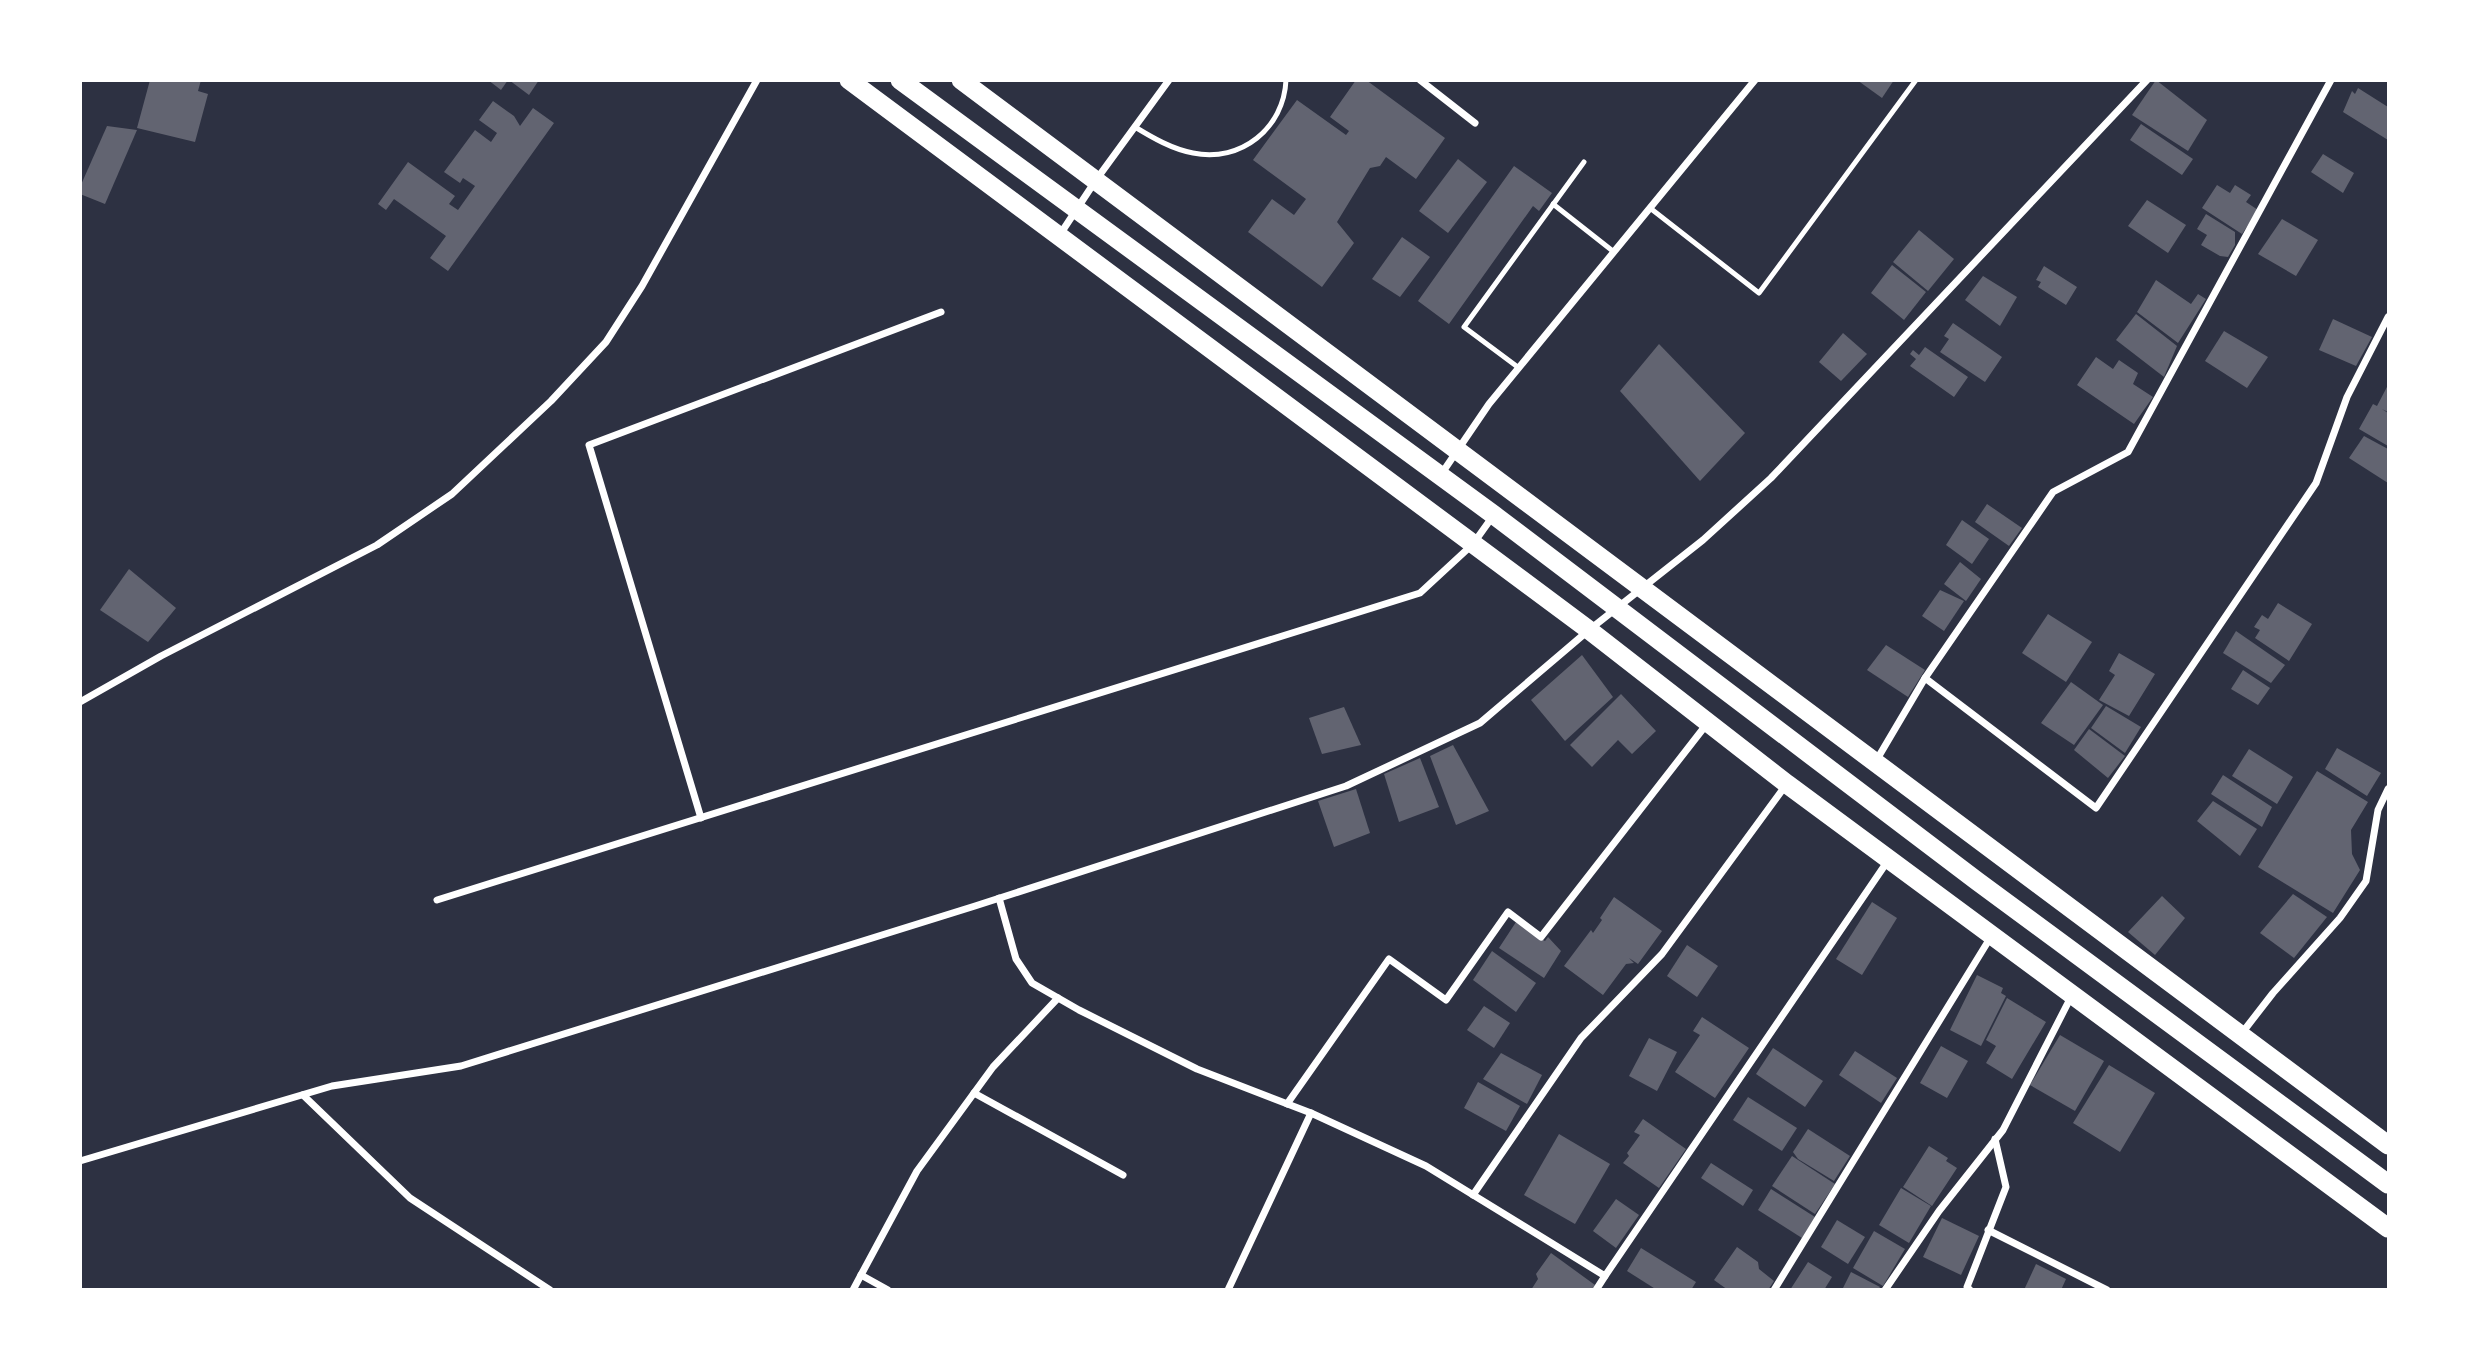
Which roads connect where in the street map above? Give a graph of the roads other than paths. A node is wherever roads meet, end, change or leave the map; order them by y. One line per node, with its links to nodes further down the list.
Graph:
1 (757, 80): 32 (street)
2 (849, 80): 19 (highway)
3 (900, 80): 18 (highway)
4 (961, 80): 15 (highway)
5 (1169, 80): 13 (street)
6 (1286, 80): 13 (lane)
7 (1420, 80): 12 (street)
8 (1755, 80): 17 (street)
9 (1916, 80): 17 (lane)
10 (2147, 80): 28 (street)
11 (2331, 80): 31 (street)
12 (1475, 123)
13 (1135, 127): 15 (street)
14 (1584, 162): 16 (lane)
15 (1096, 180): 18 (street); 24 (highway)
16 (1553, 204): 20 (lane); 23 (lane)
17 (1650, 208): 20 (street)
18 (1076, 210): 19 (street); 25 (highway)
19 (1058, 236): 27 (highway)
20 (1614, 252): 23 (street)
21 (941, 312): 37 (street)
22 (2389, 317): 31 (street)
23 (1519, 368): 24 (street)
24 (1457, 449): 25 (street); 28 (highway)
25 (1440, 476): 26 (highway)
26 (1493, 515): 27 (street); 29 (highway)
27 (1473, 544): 30 (highway); 37 (street)
28 (1643, 588): 29 (street); 34 (highway)
29 (1617, 607): 30 (street); 53 (highway)
30 (1589, 630): 33 (highway); 39 (street)
31 (1925, 678): 34 (street)
32 (80, 702)
33 (1708, 723): 35 (highway); 47 (street)
34 (1875, 761): 44 (highway)
35 (1787, 784): 38 (highway); 54 (street)
36 (2389, 789): 44 (street)
37 (701, 818): 40 (street)
38 (1888, 859): 41 (highway); 58 (street)
39 (999, 898): 43 (street); 46 (street)
40 (437, 900)
41 (1992, 935): 42 (highway); 64 (street)
42 (2072, 995): 49 (street); 55 (highway)
43 (1058, 998): 45 (street); 47 (street)
44 (2242, 1034): 50 (highway)
45 (974, 1093): 52 (street); 57 (street)
46 (303, 1095): 51 (street); 59 (street)
47 (1287, 1104): 48 (street)
48 (1311, 1113): 54 (street); 62 (street)
49 (1995, 1139): 56 (street); 65 (street)
50 (2389, 1145)
51 (80, 1161)
52 (1123, 1175)
53 (2389, 1184)
54 (1474, 1195): 58 (street)
55 (2389, 1228)
56 (1988, 1230): 66 (street); 67 (street)
57 (861, 1275): 60 (street); 61 (street)
58 (1605, 1276): 63 (street)
59 (550, 1290)
60 (853, 1290)
61 (888, 1290)
62 (1228, 1290)
63 (1596, 1290)
64 (1774, 1290)
65 (1885, 1290)
66 (1970, 1290)
67 (2107, 1290)

